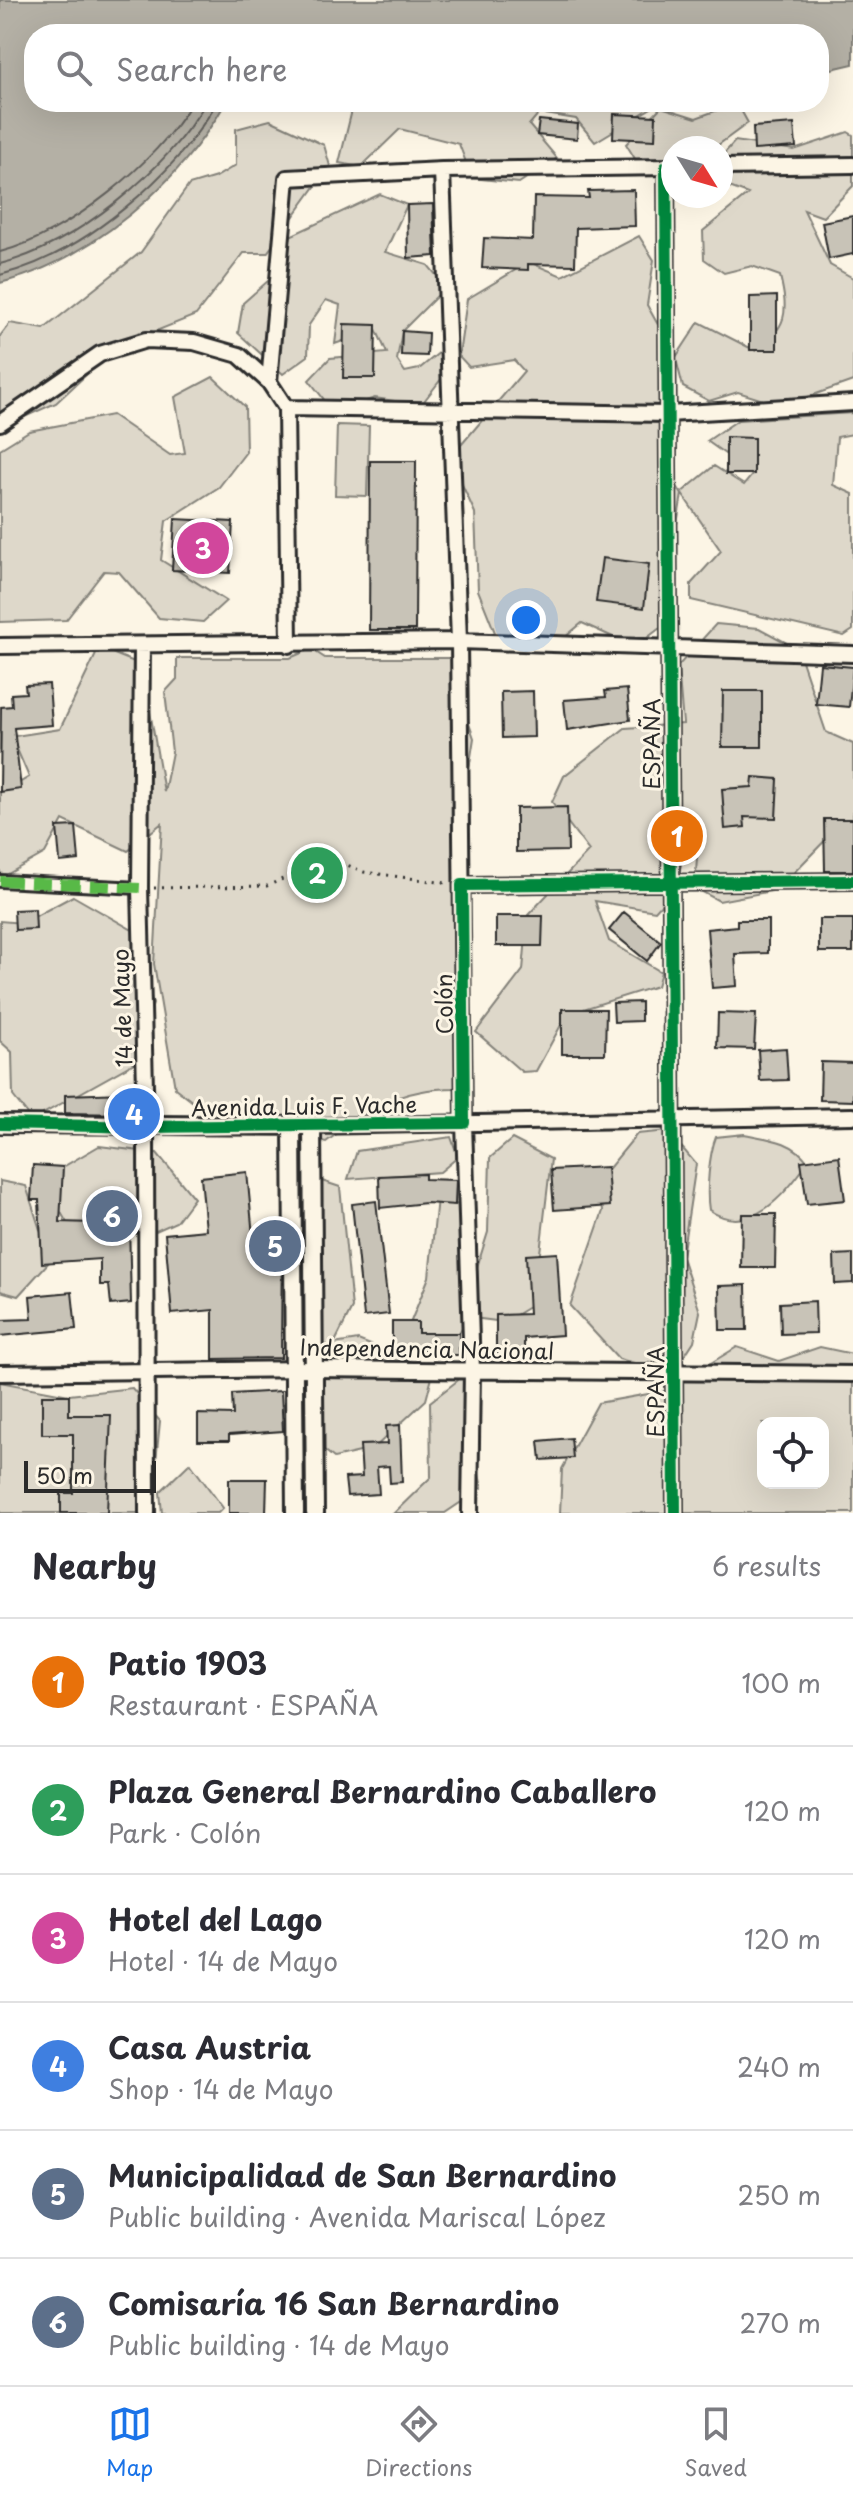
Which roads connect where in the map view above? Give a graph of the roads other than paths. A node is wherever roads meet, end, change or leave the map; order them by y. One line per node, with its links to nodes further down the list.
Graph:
1 (853, 165): 3 (street)
2 (661, 167): 4 (street)
3 (733, 167)
4 (442, 170): 6 (street); 9 (street, Colón)
5 (669, 208): 10 (street, ESPAÑA)
6 (269, 382): 8 (street); 11 (street)
7 (853, 403): 10 (street)
8 (286, 408): 9 (street); 14 (street)
9 (451, 413): 10 (street); 12 (street, Colón)
10 (668, 414): 16 (street, ESPAÑA)
11 (0, 423)
12 (459, 641): 14 (street); 16 (street); 21 (street, Colón)
13 (142, 645): 14 (street); 15 (street); 22 (street, 14 de Mayo)
14 (289, 645)
15 (0, 646)
16 (669, 650): 17 (street); 20 (street, ESPAÑA)
17 (853, 654)
18 (0, 881): 22 (street)
19 (853, 881): 20 (street)
20 (671, 883): 21 (street); 24 (street, ESPAÑA)
21 (462, 885): 25 (street, Colón)
22 (140, 888): 29 (street, 14 de Mayo)
23 (853, 1116): 24 (street, Avenida Luis F. Vache)
24 (673, 1118): 25 (street, Avenida Luis F. Vache); 35 (street, ESPAÑA)
25 (464, 1123): 28 (street, Avenida Luis F. Vache); 32 (street, Colón)
26 (0, 1124): 29 (street, Avenida Luis F. Vache)
27 (292, 1125): 28 (street, Avenida Luis F. Vache); 29 (street, Avenida Luis F. Vache); 30 (street)
28 (312, 1126): 31 (street)
29 (146, 1127): 34 (street, 14 de Mayo)
30 (293, 1369): 31 (street, Independencia Nacional); 34 (street, Independencia Nacional); 38 (street)
31 (312, 1369): 32 (street, Independencia Nacional); 39 (street)
32 (472, 1371): 35 (street, Independencia Nacional); 40 (street, Colón)
33 (0, 1373): 34 (street, Independencia Nacional)
34 (146, 1373): 37 (street, 14 de Mayo)
35 (673, 1373): 36 (street, Independencia Nacional); 41 (street, ESPAÑA)
36 (853, 1374)
37 (147, 1513)
38 (295, 1513)
39 (315, 1513)
40 (470, 1513)
41 (675, 1513)

